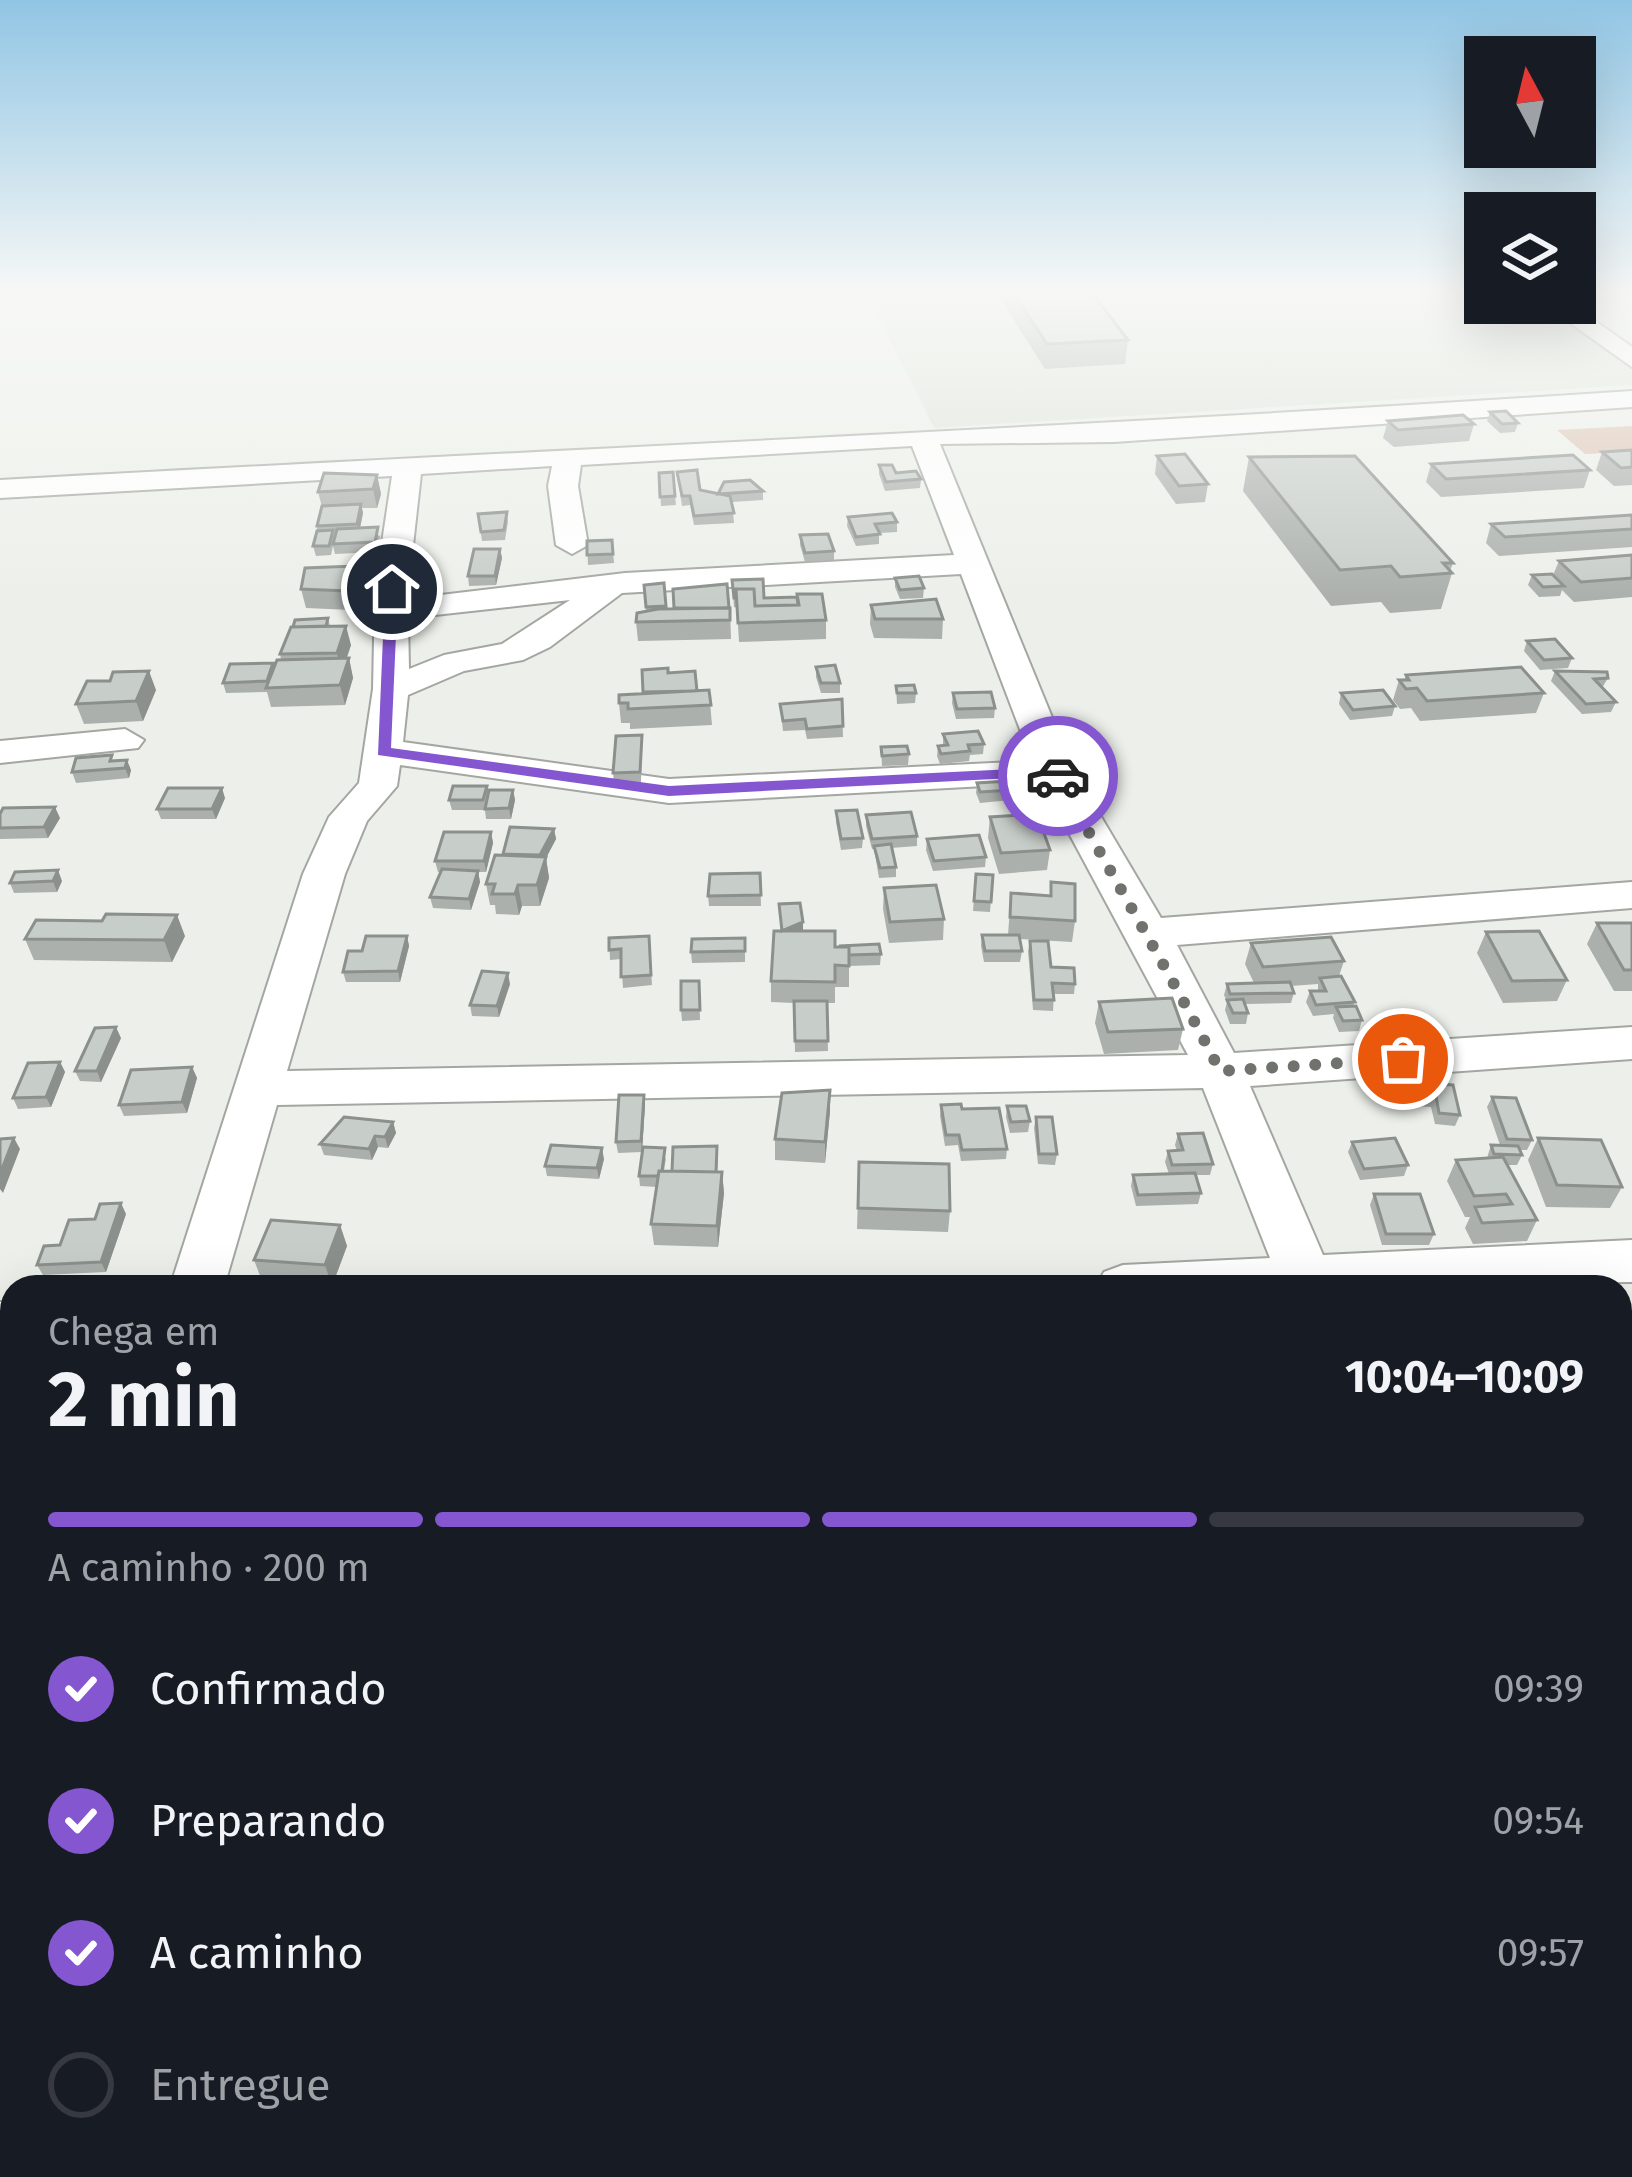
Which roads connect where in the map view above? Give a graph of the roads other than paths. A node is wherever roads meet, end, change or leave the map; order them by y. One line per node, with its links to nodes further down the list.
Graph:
1 (1632, 399): 2 (street)
2 (923, 437): 3 (street); 8 (street)
3 (562, 457): 4 (street); 7 (street)
4 (408, 465): 5 (street); 10 (street)
5 (8, 489): 6 (street)
6 (0, 525)
7 (572, 545)
8 (970, 564): 9 (street); 15 (street)
9 (611, 586): 10 (street); 11 (street)
10 (394, 610): 11 (street)
11 (391, 689): 14 (street)
12 (124, 740): 13 (street)
13 (0, 752)
14 (383, 752): 15 (street); 20 (street)
15 (1055, 771): 17 (street)
16 (1632, 895): 17 (street)
17 (1149, 933): 19 (street)
18 (1632, 1043): 19 (street)
19 (1220, 1071): 20 (street); 23 (street)
20 (259, 1088): 22 (street)
21 (1632, 1261): 24 (street)
22 (201, 1275)
23 (1305, 1275)
24 (1426, 1275)

